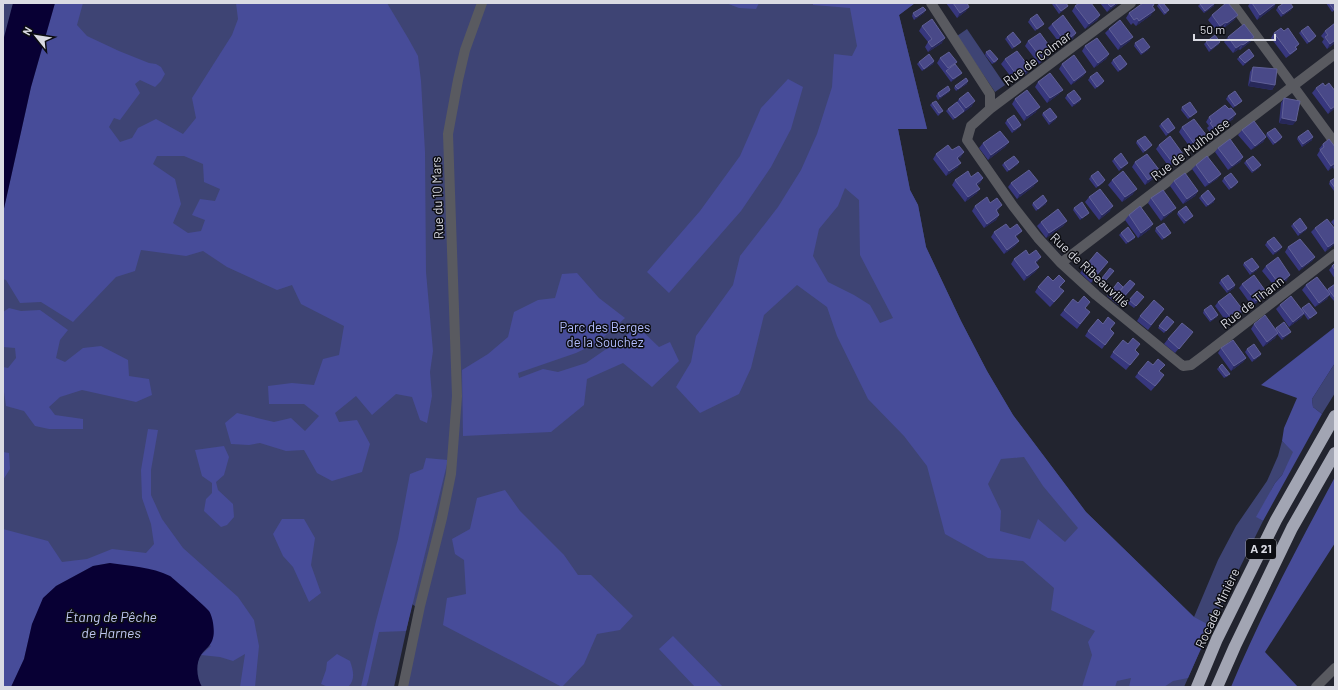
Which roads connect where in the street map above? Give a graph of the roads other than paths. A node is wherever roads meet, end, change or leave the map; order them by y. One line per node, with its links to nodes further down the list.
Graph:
1 (482, 3): 16 (street, Rue du 10 Mars)
2 (931, 3): 7 (street)
3 (1131, 3): 7 (street, Rue de Colmar)
4 (1232, 3): 6 (street)
5 (1335, 54): 6 (street, Rue de Mulhouse)
6 (1293, 87): 9 (street); 11 (street, Rue de Mulhouse)
7 (990, 109): 8 (street, Rue de Colmar)
8 (967, 140): 11 (street, Rue de Ribeauvillé)
9 (1335, 143)
10 (1335, 254): 12 (street, Rue de Thann)
11 (1061, 264): 12 (street, Rue de Ribeauvillé)
12 (1183, 366)
13 (1335, 416): 17 (highway, Rocade Minière / A 21)
14 (1335, 453): 18 (highway, A 21)
15 (1332, 670): 19 (street)
16 (403, 687)
17 (1197, 687)
18 (1217, 687)
19 (1316, 687)

